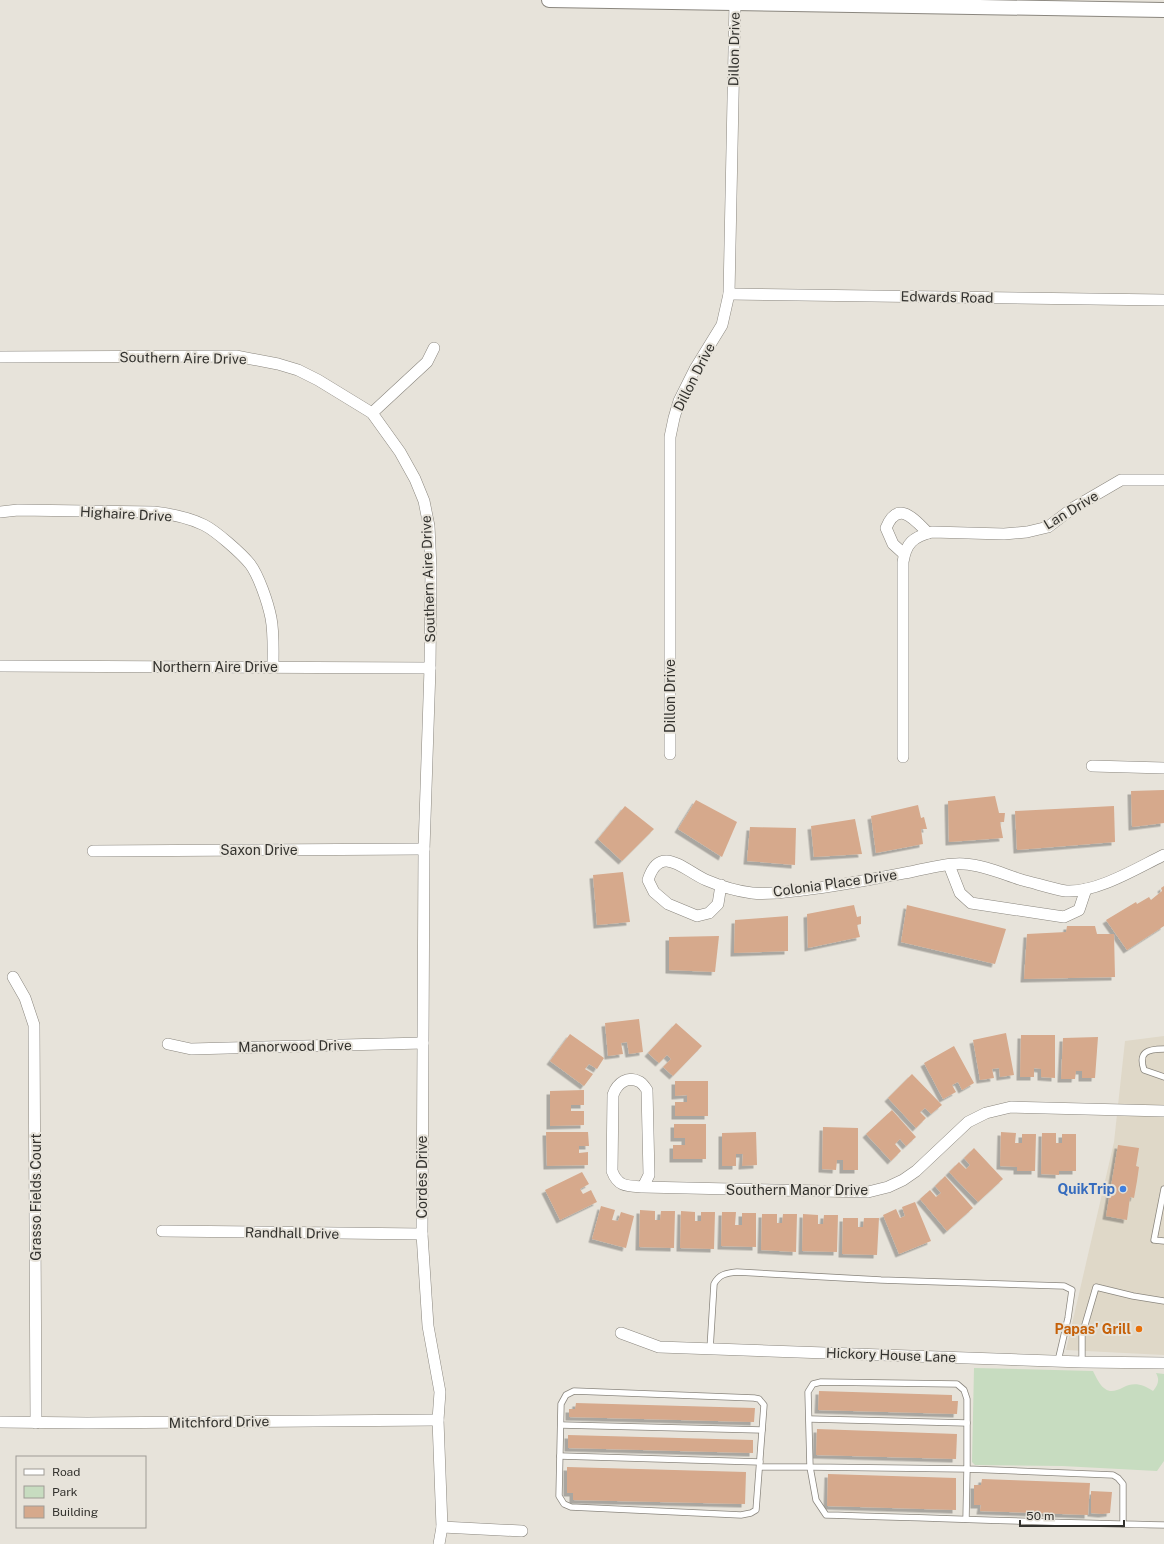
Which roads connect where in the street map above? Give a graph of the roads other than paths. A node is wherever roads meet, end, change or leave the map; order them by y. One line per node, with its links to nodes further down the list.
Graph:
1 (549, 0): 2 (street)
2 (633, 1): 3 (street)
3 (735, 2): 4 (street); 6 (street, Dillon Drive)
4 (1132, 5): 5 (street)
5 (1158, 8)
6 (729, 294): 7 (street, Edwards Road); 18 (street, Dillon Drive)
7 (1164, 300)
8 (434, 348): 10 (street)
9 (0, 357): 10 (street, Southern Aire Drive)
10 (372, 413): 17 (street, Southern Aire Drive)
11 (1164, 480): 13 (street, Lan Drive)
12 (0, 512): 16 (street, Highaire Drive)
13 (928, 533): 14 (street, Lan Drive); 14 (street)
14 (904, 554): 19 (street)
15 (0, 666): 16 (street, Northern Aire Drive)
16 (273, 667): 17 (street, Northern Aire Drive)
17 (430, 668): 22 (street, Southern Aire Drive)
18 (670, 754)
19 (903, 758)
20 (1092, 766): 21 (street)
21 (1164, 768)
22 (426, 809): 23 (street, Cordes Drive)
23 (424, 849): 24 (street, Saxon Drive); 30 (street, Cordes Drive)
24 (93, 851)
25 (1164, 855): 28 (street, Colonia Place Drive)
26 (949, 865): 27 (street, Colonia Place Drive); 28 (street, Colonia Place Drive); 28 (street)
27 (721, 885): 27 (street, Colonia Place Drive)
28 (1086, 889)
29 (13, 977): 49 (street, Grasso Fields Court)
30 (423, 1043): 31 (street, Manorwood Drive); 38 (street, Cordes Drive)
31 (168, 1044)
32 (1164, 1049): 33 (lane)
33 (1164, 1077)
34 (1164, 1111): 35 (street, Southern Manor Drive)
35 (643, 1187): 35 (street, Southern Manor Drive)
36 (1164, 1189): 39 (lane)
37 (162, 1231): 38 (street, Randhall Drive)
38 (422, 1234): 47 (street, Cordes Drive)
39 (1164, 1241)
40 (1164, 1301): 44 (lane)
41 (621, 1333): 42 (street, Hickory House Lane)
42 (710, 1349): 43 (street, Hickory House Lane); 43 (lane)
43 (1058, 1361): 44 (street, Hickory House Lane)
44 (1082, 1362): 45 (street, Hickory House Lane)
45 (1164, 1363)
46 (810, 1418): 50 (lane); 50 (lane); 55 (lane)
47 (438, 1420): 49 (street, Mitchford Drive); 60 (street, Cordes Drive)
48 (0, 1422): 49 (street, Mitchford Drive)
49 (36, 1423)
50 (967, 1423): 56 (lane)
51 (561, 1425): 52 (lane); 52 (lane); 53 (lane)
52 (762, 1430): 54 (lane)
53 (560, 1456): 54 (lane); 54 (lane)
54 (760, 1465): 55 (lane)
55 (810, 1467): 56 (lane); 57 (lane)
56 (967, 1470): 57 (lane); 58 (lane)
57 (966, 1519): 58 (lane)
58 (1123, 1524): 59 (lane)
59 (1164, 1525)
60 (442, 1527): 61 (street); 62 (street, Cordes Drive)
61 (522, 1531)
62 (439, 1544)

